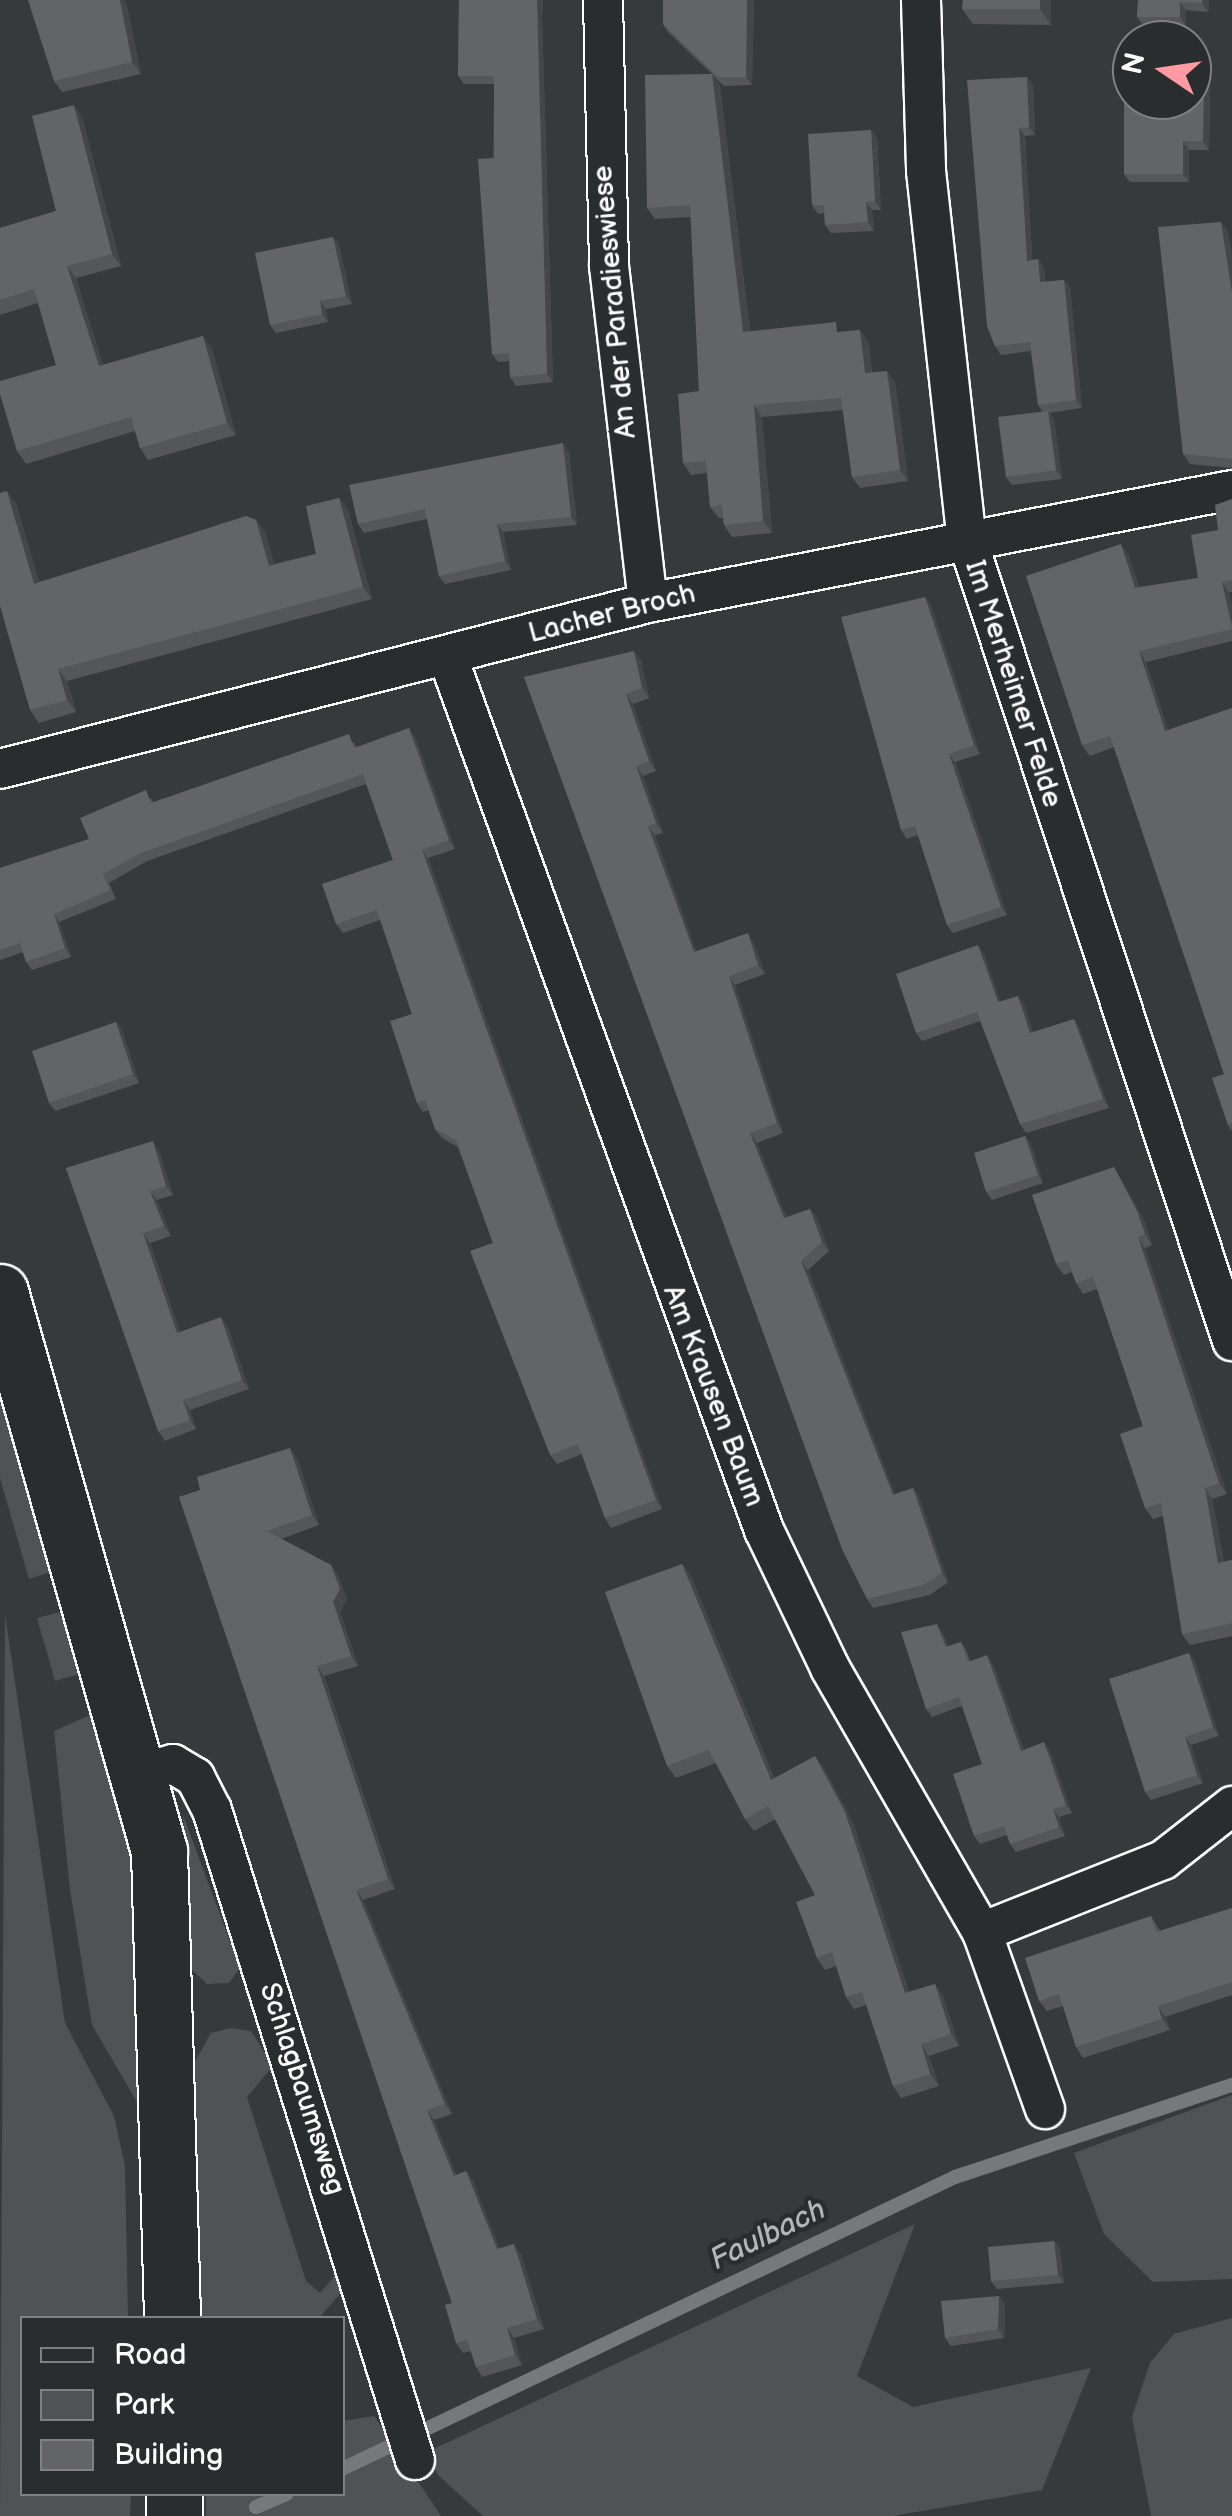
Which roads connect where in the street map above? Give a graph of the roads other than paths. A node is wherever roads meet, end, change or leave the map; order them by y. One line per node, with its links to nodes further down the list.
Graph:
1 (603, 0): 5 (street, An der Paradieswiese)
2 (921, 0): 4 (street, Im Merheimer Felde)
3 (1232, 490): 4 (street, Lacher Broch)
4 (966, 536): 5 (street, Lacher Broch); 9 (street, Im Merheimer Felde)
5 (648, 603): 6 (street, Lacher Broch)
6 (446, 655): 7 (street, Lacher Broch); 12 (street, Am Krausen Baum)
7 (0, 769)
8 (0, 1292): 10 (main road)
9 (1232, 1341)
10 (140, 1773): 14 (main road); 15 (street, Schlagbaumsweg)
11 (1232, 1806): 12 (street)
12 (982, 1932): 13 (street, Am Krausen Baum)
13 (1045, 2109)
14 (172, 2316)
15 (415, 2460)

